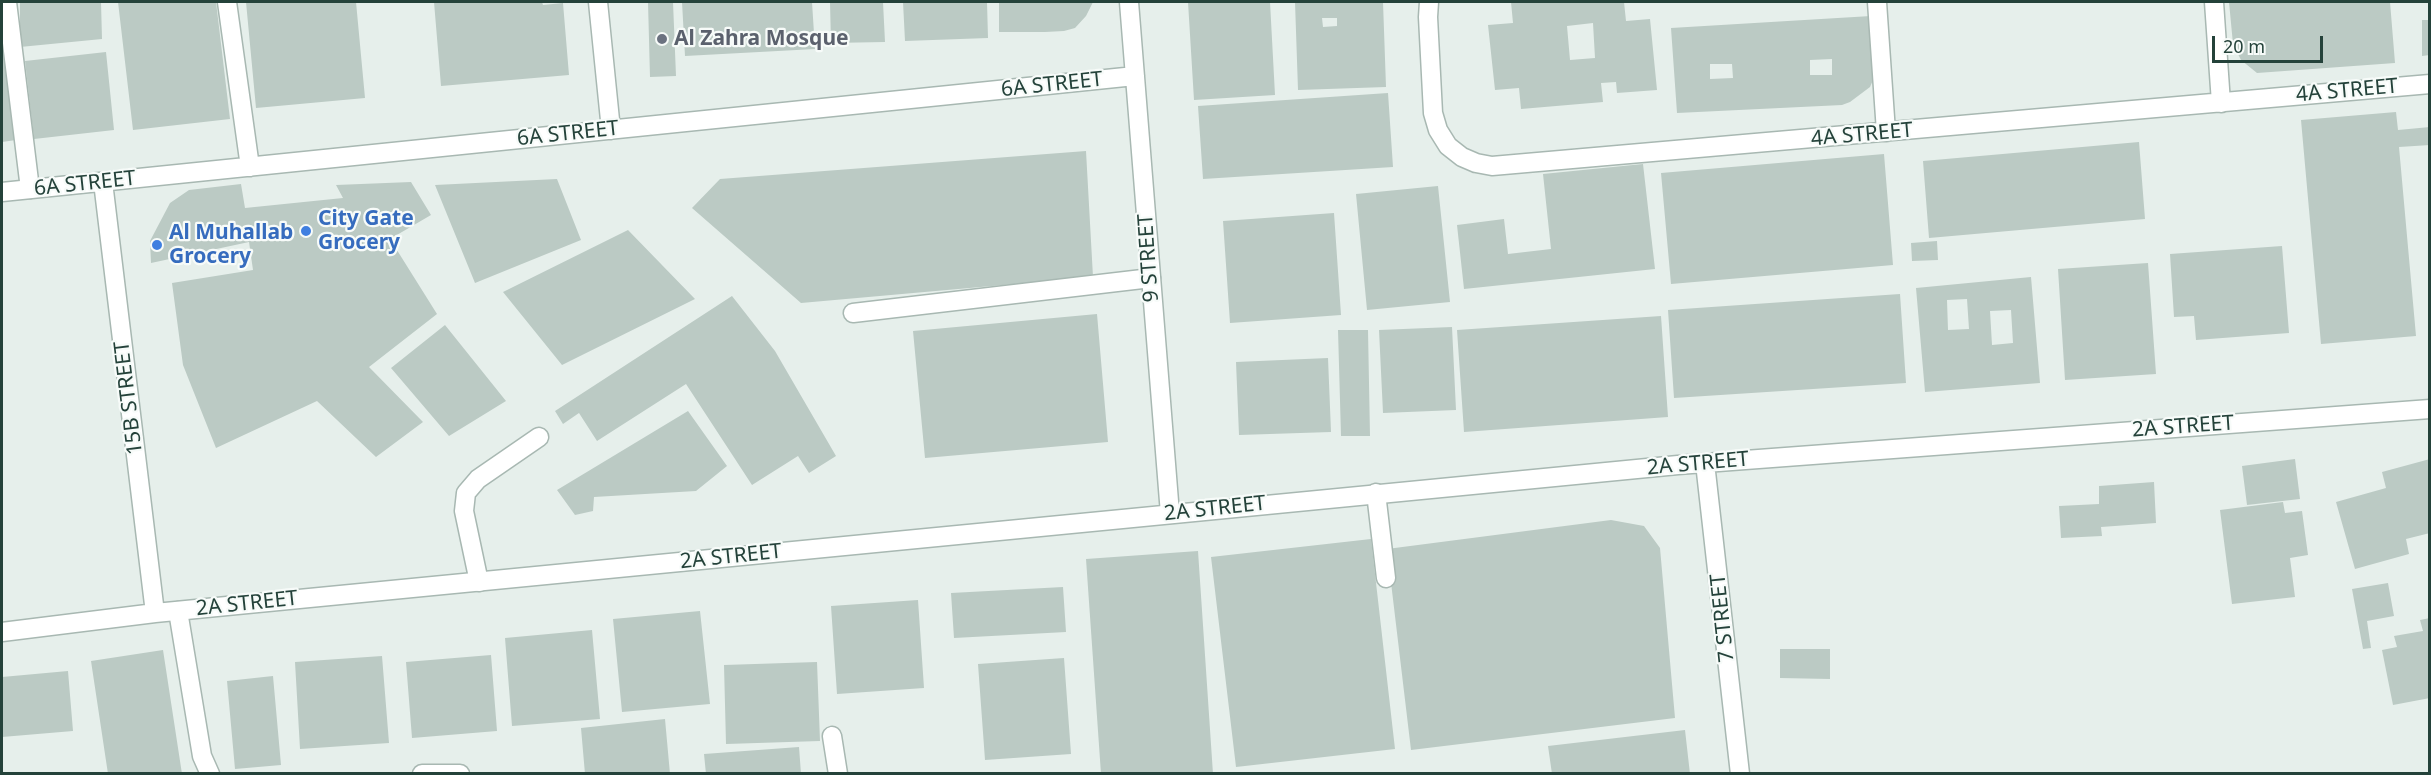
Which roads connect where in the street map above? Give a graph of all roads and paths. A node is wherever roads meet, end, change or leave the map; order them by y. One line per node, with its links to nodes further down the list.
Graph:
1 (7, 2): 15 (street)
2 (227, 2): 13 (street)
3 (598, 2): 11 (street)
4 (1129, 2): 8 (street, 9 STREET)
5 (1429, 2): 12 (street, 4A STREET)
6 (1877, 2): 12 (street)
7 (2214, 2): 10 (street)
8 (1135, 76): 11 (street, 6A STREET); 17 (street, 9 STREET)
9 (2430, 84): 10 (street, 4A STREET)
10 (2221, 103): 12 (street, 4A STREET)
11 (611, 130): 13 (street, 6A STREET)
12 (1886, 132)
13 (250, 167): 14 (street, 6A STREET)
14 (103, 182): 15 (street, 6A STREET); 27 (street, 15B STREET)
15 (30, 189): 16 (street, 6A STREET)
16 (2, 192)
17 (1151, 279): 18 (street); 23 (street, 9 STREET)
18 (853, 313)
19 (2430, 409): 21 (street, 2A STREET)
20 (539, 437): 25 (street)
21 (1706, 463): 22 (street, 2A STREET); 34 (street, 7 STREET)
22 (1376, 493): 23 (street, 2A STREET); 24 (street)
23 (1170, 514): 25 (street, 2A STREET)
24 (1386, 578)
25 (479, 582): 26 (street, 2A STREET)
26 (178, 611): 27 (street, 2A STREET); 30 (street)
27 (155, 613): 28 (street, 2A STREET)
28 (2, 632)
29 (832, 736): 33 (street)
30 (210, 774)
31 (422, 774): 32 (street)
32 (460, 774)
33 (838, 774)
34 (1740, 774)

